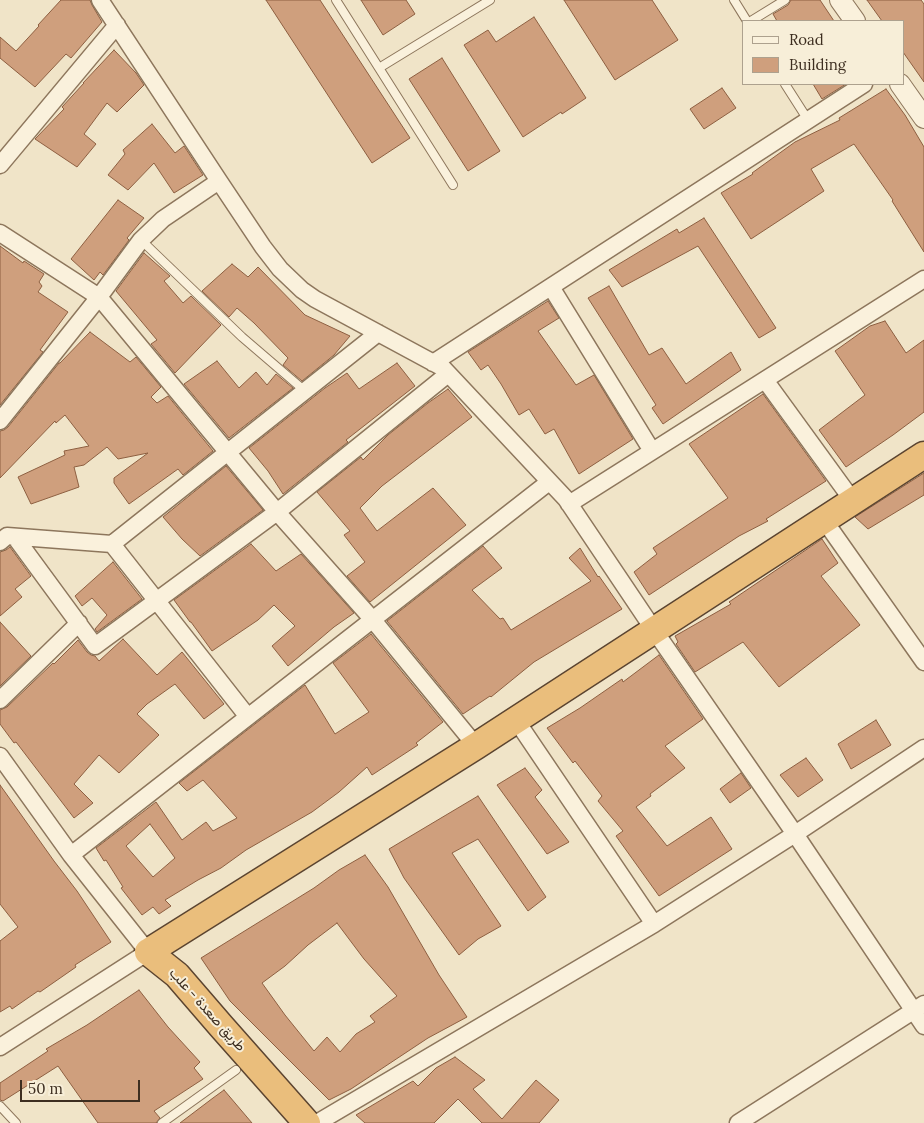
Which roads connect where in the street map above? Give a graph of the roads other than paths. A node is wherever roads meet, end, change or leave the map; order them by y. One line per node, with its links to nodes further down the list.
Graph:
1 (100, 0): 10 (street)
2 (336, 0): 11 (lane)
3 (490, 0): 11 (lane)
4 (734, 0): 7 (lane)
5 (785, 0): 8 (lane)
6 (840, 0): 9 (street)
7 (746, 20)
8 (754, 20)
9 (854, 20)
10 (116, 25): 17 (street); 18 (street)
11 (379, 68): 19 (lane)
12 (786, 85): 16 (lane)
13 (862, 85): 16 (street)
14 (901, 85): 15 (street)
15 (924, 118)
16 (808, 120): 23 (street)
17 (0, 165)
18 (218, 181): 21 (street); 25 (street)
19 (453, 184)
20 (0, 233): 24 (street)
21 (141, 240): 24 (street); 29 (lane)
22 (924, 279): 28 (street)
23 (550, 287): 26 (street); 31 (street)
24 (99, 298): 30 (street); 32 (street)
25 (378, 333): 26 (street); 29 (street)
26 (434, 363): 27 (street)
27 (448, 374): 34 (street); 37 (street)
28 (765, 380): 31 (street); 35 (street)
29 (306, 391): 32 (street)
30 (0, 421)
31 (652, 451): 36 (street)
32 (228, 452): 37 (street); 40 (street)
33 (924, 455): 35 (highway)
34 (549, 482): 36 (street); 42 (street)
35 (853, 501): 38 (highway)
36 (569, 504): 44 (street)
37 (277, 512): 41 (street); 42 (street)
38 (824, 520): 44 (highway); 45 (street)
39 (8, 539): 40 (street); 43 (street)
40 (112, 544): 41 (street)
41 (157, 600): 43 (street); 47 (street)
42 (373, 620): 47 (street); 49 (street)
43 (79, 624): 46 (street)
44 (654, 630): 48 (highway); 52 (street)
45 (924, 662)
46 (0, 700)
47 (248, 717): 53 (street)
48 (516, 720): 49 (highway); 54 (street)
49 (476, 746): 55 (highway)
50 (924, 748): 52 (street)
51 (0, 756): 53 (street)
52 (796, 834): 54 (street); 56 (street)
53 (71, 855): 55 (street)
54 (654, 924): 65 (street)
55 (148, 952): 58 (street); 59 (highway, طريق صعدة - علب); 64 (highway, طريق صعدة - علب)
56 (919, 1008): 57 (street); 66 (street)
57 (924, 1026)
58 (0, 1047)
59 (236, 1070): 62 (lane); 63 (highway, طريق صعدة - علب)
60 (0, 1106): 61 (lane)
61 (16, 1123)
62 (162, 1123)
63 (283, 1123)
64 (307, 1123)
65 (317, 1123)
66 (738, 1123)

